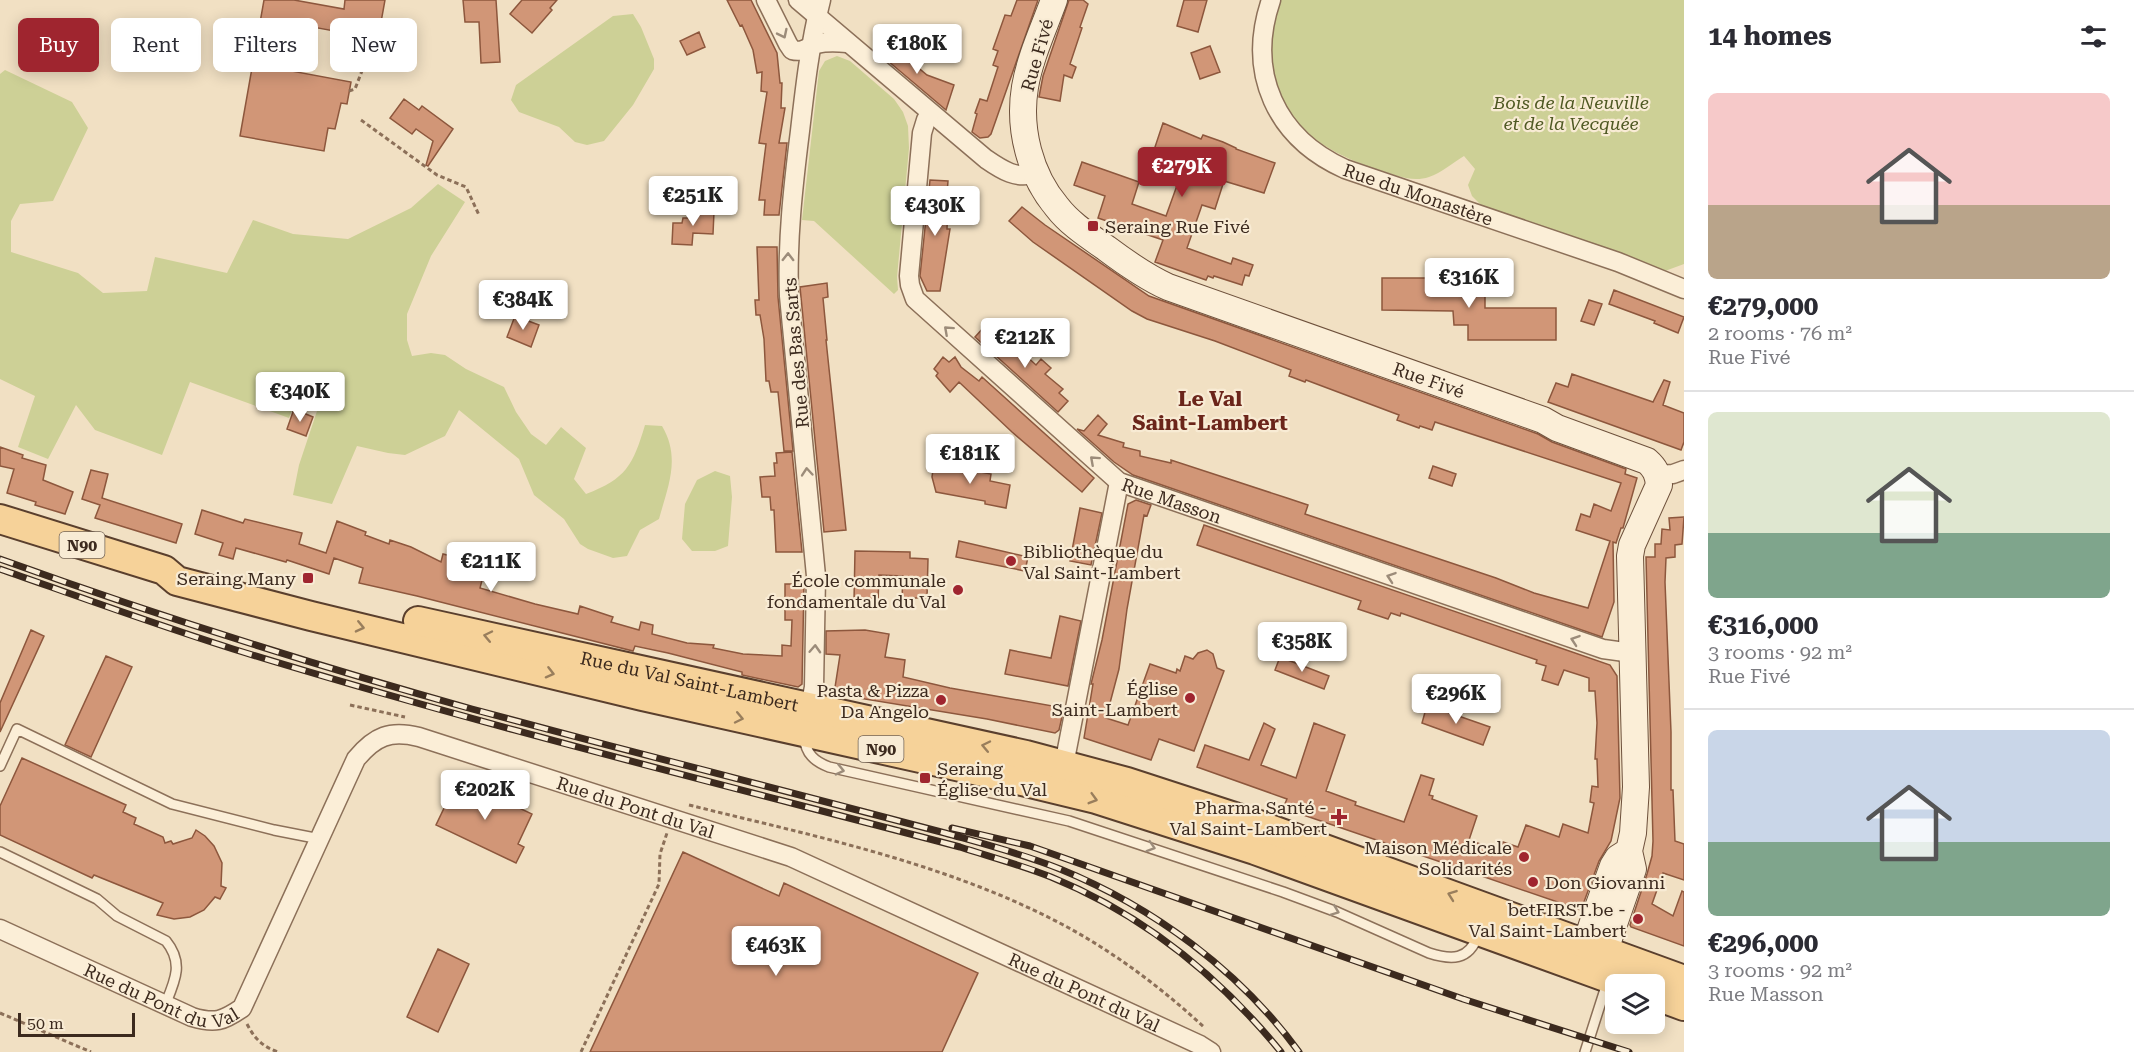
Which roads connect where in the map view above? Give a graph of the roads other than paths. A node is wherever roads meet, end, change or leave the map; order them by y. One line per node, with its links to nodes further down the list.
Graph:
1 (766, 0): 7 (street, one-way to 7)
2 (798, 0): 5 (street)
3 (1054, 0): 9 (street, Rue Fivé)
4 (1271, 0): 10 (street, Rue du Monastère)
5 (819, 9): 6 (street); 7 (street, Rue des Bas Sarts)
6 (848, 43): 7 (street); 8 (street)
7 (810, 46): 16 (street, Rue des Bas Sarts, one-way to 7)
8 (930, 112): 9 (street); 13 (street, Rue Masson, one-way to 8)
9 (1036, 173): 12 (street, Rue Fivé)
10 (1684, 289)
11 (1684, 470): 12 (street)
12 (1658, 476): 15 (street)
13 (1119, 482): 15 (street, Rue Masson, one-way to 13); 18 (street)
14 (0, 519): 16 (main road, Rue du Val Saint-Lambert / N90)
15 (1632, 653): 23 (street)
16 (807, 720): 18 (main road, Rue du Val Saint-Lambert / N90); 22 (lane, one-way to 22)
17 (0, 766): 19 (lane)
18 (1062, 777): 22 (main road, Rue du Val Saint-Lambert / N90, one-way to 22); 23 (main road, Rue du Val Saint-Lambert / N90, one-way to 18)
19 (320, 839): 26 (street, Rue du Pont du Val); 28 (street, Rue du Pont du Val)
20 (0, 852): 26 (lane)
21 (0, 929): 26 (street, Rue du Pont du Val)
22 (1479, 931): 23 (main road, Rue du Val Saint-Lambert / N90)
23 (1602, 965): 24 (main road, Rue du Val Saint-Lambert / N90); 29 (lane)
24 (1684, 980)
25 (1665, 999): 27 (main road)
26 (165, 1005)
27 (1684, 1006)
28 (1210, 1052)
29 (1585, 1052)

